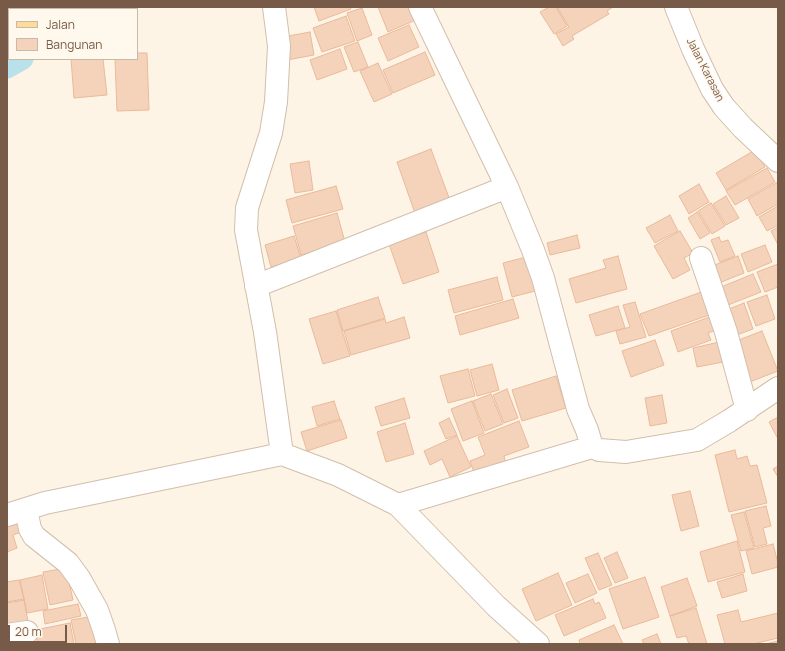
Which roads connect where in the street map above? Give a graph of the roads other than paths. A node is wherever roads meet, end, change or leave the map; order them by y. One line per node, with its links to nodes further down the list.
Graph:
1 (274, 7): 7 (street)
2 (420, 7): 5 (street)
3 (676, 7): 4 (street, Jalan Karasan)
4 (778, 161)
5 (507, 187): 7 (street); 10 (street)
6 (701, 258): 9 (street)
7 (256, 286): 11 (street)
8 (778, 388): 9 (street)
9 (747, 410): 10 (street)
10 (592, 448): 12 (street)
11 (282, 454): 12 (street); 13 (street)
12 (398, 505): 15 (street)
13 (17, 512): 14 (street)
14 (108, 644)
15 (538, 644)

